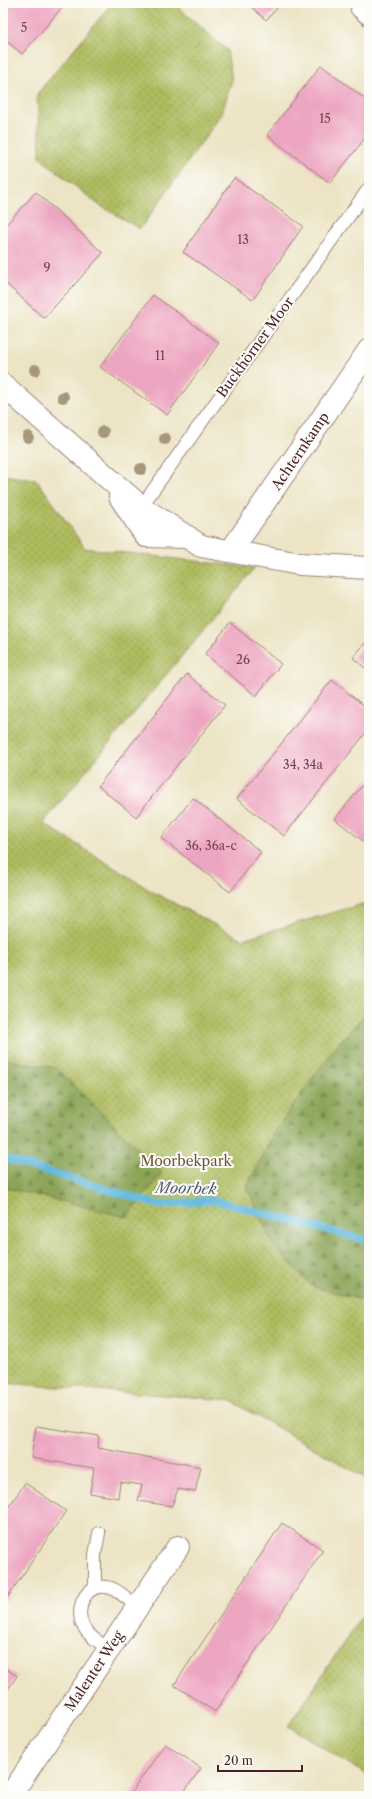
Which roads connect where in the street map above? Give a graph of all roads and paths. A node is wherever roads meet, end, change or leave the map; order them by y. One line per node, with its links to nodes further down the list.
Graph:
1 (357, 10): 2 (lane)
2 (369, 20)
3 (369, 188): 7 (lane, Buckhörner Moor)
4 (369, 350): 9 (street, Achternkamp)
5 (3, 385): 6 (street)
6 (106, 476): 7 (street); 8 (street)
7 (141, 507): 8 (street)
8 (188, 537): 9 (street)
9 (231, 551): 10 (street)
10 (369, 568)
11 (99, 1533): 13 (lane)
12 (178, 1547): 14 (street, Malenter Weg)
13 (95, 1588): 14 (lane); 15 (lane)
14 (137, 1607): 15 (street, Malenter Weg)
15 (109, 1648): 16 (street, Malenter Weg)
16 (10, 1796)

